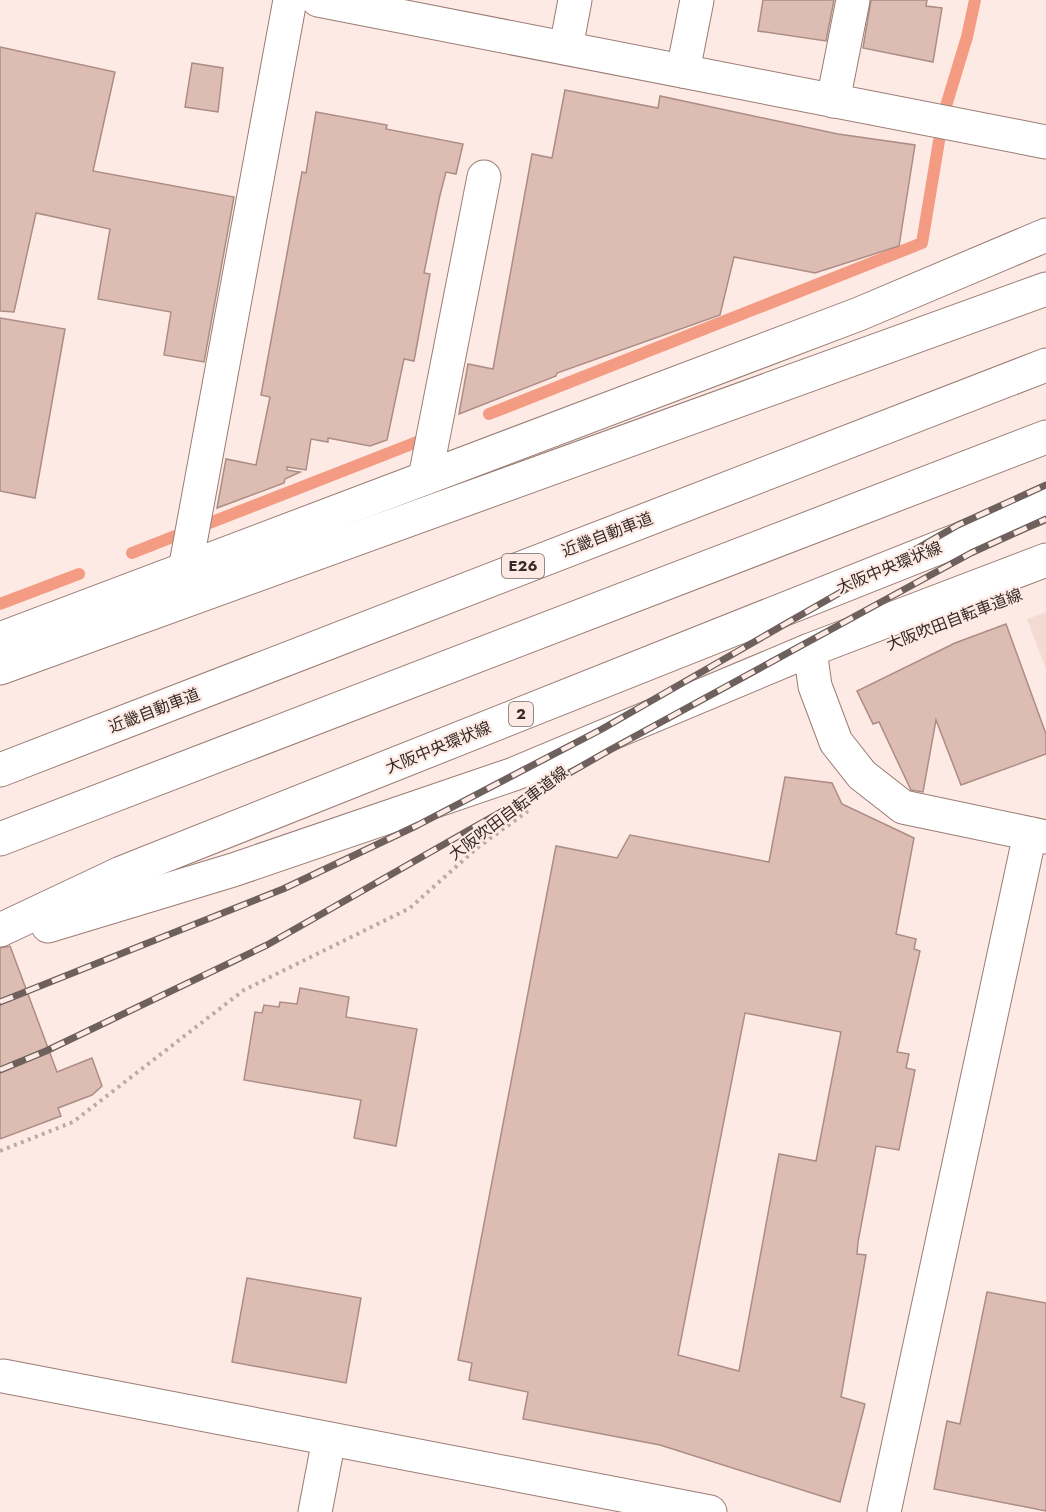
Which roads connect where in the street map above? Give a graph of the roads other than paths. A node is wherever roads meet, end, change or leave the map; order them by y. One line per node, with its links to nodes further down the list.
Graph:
1 (290, 0): 19 (main road)
2 (318, 0): 6 (main road)
3 (575, 0): 7 (main road)
4 (697, 0): 8 (main road)
5 (853, 0): 9 (main road)
6 (408, 9): 7 (main road)
7 (566, 48): 8 (main road)
8 (683, 71): 9 (main road)
9 (833, 100): 10 (main road)
10 (1046, 142)
11 (483, 177): 16 (main road)
12 (1046, 235): 16 (main road)
13 (1033, 294): 22 (main road)
14 (1046, 365): 23 (main road, 近畿自動車道 / E26)
15 (1046, 437): 25 (main road)
16 (425, 478): 19 (main road)
17 (1046, 505): 26 (main road, 大阪中央環状線 / 2)
18 (1046, 560): 21 (main road)
19 (185, 570): 20 (main road)
20 (0, 639)
21 (810, 650): 24 (main road); 27 (main road)
22 (0, 668)
23 (0, 770)
24 (1038, 835): 32 (main road)
25 (0, 838)
26 (0, 930)
27 (0, 940)
28 (1, 1375): 29 (main road)
29 (329, 1439): 30 (main road); 31 (main road)
30 (315, 1512)
31 (710, 1512)
32 (884, 1512)

